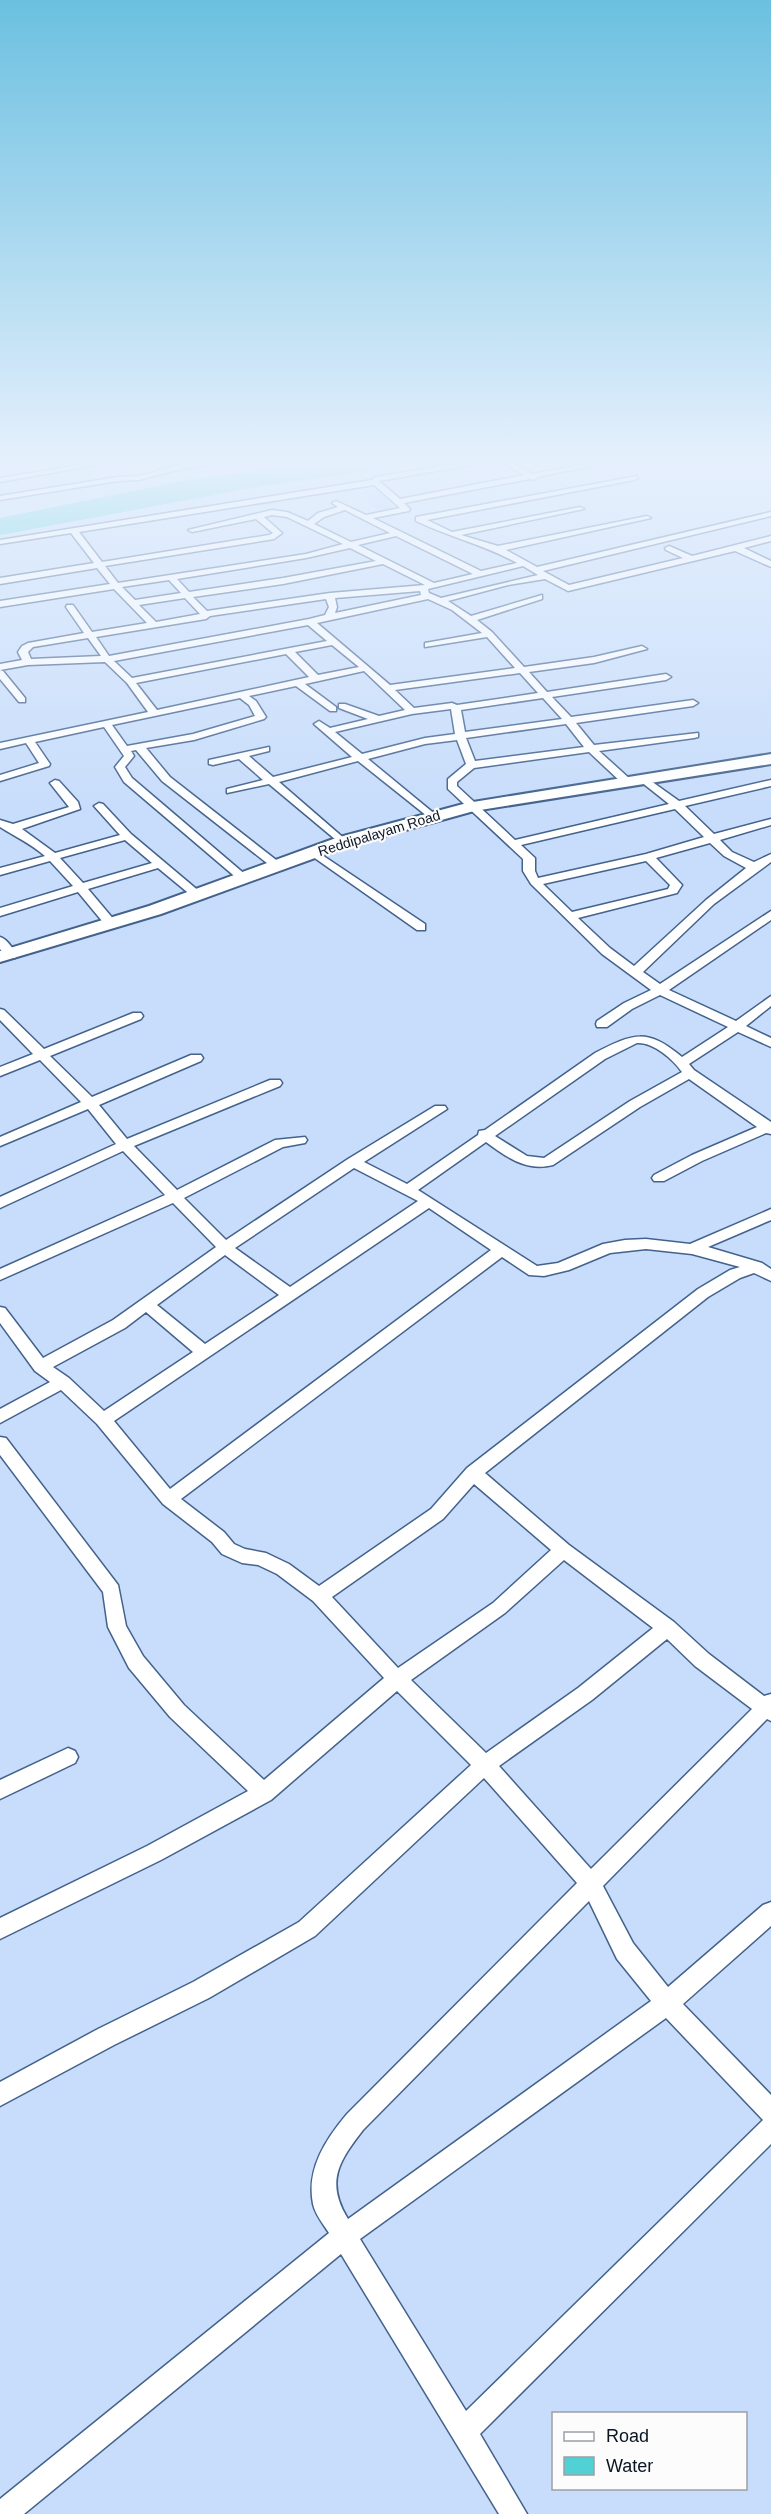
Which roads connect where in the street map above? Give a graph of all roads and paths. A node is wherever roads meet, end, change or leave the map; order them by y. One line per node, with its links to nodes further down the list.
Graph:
1 (35, 575): 10 (street)
2 (107, 575): 12 (street)
3 (178, 575): 9 (street)
4 (312, 575): 11 (street)
5 (403, 575): 13 (street)
6 (471, 575): 13 (street)
7 (626, 575): 8 (street)
8 (545, 576): 18 (street)
9 (171, 577): 12 (street); 14 (street)
10 (0, 581)
11 (283, 581): 14 (street); 17 (street)
12 (115, 585): 19 (street); 20 (street)
13 (428, 590): 15 (street); 18 (street); 23 (street)
14 (190, 595): 19 (street); 22 (street)
15 (330, 596): 17 (street); 23 (street)
16 (539, 597): 24 (street)
17 (305, 600): 22 (street)
18 (440, 601): 24 (street)
19 (133, 603): 26 (street)
20 (0, 604)
21 (70, 607): 28 (street)
22 (206, 614): 26 (street)
23 (329, 617): 25 (street)
24 (472, 619): 27 (street)
25 (310, 622): 29 (street); 33 (street)
26 (154, 626): 28 (street)
27 (489, 634): 30 (street); 37 (street)
28 (91, 637): 33 (street); 34 (street)
29 (334, 642): 32 (street); 36 (street)
30 (428, 645)
31 (642, 649): 37 (street)
32 (288, 651): 40 (street); 41 (street)
33 (107, 658): 34 (street); 41 (street)
34 (28, 662): 35 (street)
35 (0, 667)
36 (366, 668): 40 (street); 43 (street)
37 (521, 669): 43 (street); 45 (street)
38 (0, 673): 46 (street)
39 (666, 677): 45 (street)
40 (315, 678): 42 (street)
41 (130, 681): 50 (street)
42 (297, 682): 44 (street); 51 (street)
43 (387, 688): 49 (street)
44 (241, 694): 50 (street); 60 (street)
45 (545, 694): 48 (street); 52 (street)
46 (22, 700)
47 (693, 703): 52 (street)
48 (456, 708): 49 (street); 56 (street)
49 (412, 711): 51 (street)
50 (154, 713): 53 (street)
51 (378, 719): 55 (street)
52 (570, 722): 56 (street); 63 (street)
53 (106, 723): 58 (street); 61 (street)
54 (319, 724): 55 (street)
55 (328, 731): 65 (street)
56 (460, 735): 65 (street); 68 (street)
57 (694, 735): 63 (street)
58 (29, 740): 59 (street); 69 (street)
59 (0, 746)
60 (138, 746): 61 (street); 93 (street)
61 (124, 749): 96 (street)
62 (265, 749): 64 (street)
63 (593, 751): 68 (street); 72 (street)
64 (241, 754): 67 (street); 71 (street)
65 (361, 759): 71 (street); 79 (street)
66 (771, 759): 70 (main road, Reddipalayam Road)
67 (213, 762)
68 (471, 765): 77 (street)
69 (0, 778)
70 (644, 779): 72 (main road, Reddipalayam Road); 78 (street)
71 (270, 780): 75 (street); 86 (street)
72 (626, 781): 77 (main road, Reddipalayam Road)
73 (55, 783): 82 (street)
74 (771, 783): 78 (street)
75 (231, 791)
76 (99, 806): 84 (street)
77 (473, 806): 79 (main road, Reddipalayam Road); 87 (street)
78 (678, 806): 85 (street); 87 (street)
79 (432, 817): 86 (main road, Reddipalayam Road)
80 (769, 822): 85 (street)
81 (0, 823): 82 (street)
82 (15, 828): 83 (street); 89 (street)
83 (0, 832)
84 (127, 836): 89 (street); 92 (street)
85 (710, 839): 90 (street); 94 (street)
86 (342, 842): 88 (main road, Reddipalayam Road)
87 (516, 843): 97 (street)
88 (313, 852): 93 (main road, Reddipalayam Road); 105 (street)
89 (51, 856): 95 (street); 98 (street)
90 (648, 857): 97 (street); 102 (street)
91 (771, 857): 94 (street)
92 (159, 864): 98 (street); 99 (street)
93 (276, 865): 96 (main road, Reddipalayam Road)
94 (753, 867): 108 (street)
95 (0, 872)
96 (243, 878): 99 (main road, Reddipalayam Road)
97 (535, 882): 102 (street)
98 (80, 889): 100 (street); 103 (street)
99 (196, 894): 103 (main road, Reddipalayam Road)
100 (0, 912)
101 (771, 915): 104 (street)
102 (570, 916): 108 (street)
103 (111, 924): 107 (main road, Reddipalayam Road)
104 (765, 926): 109 (street)
105 (421, 927)
106 (0, 941): 107 (street)
107 (5, 956)
108 (635, 972): 109 (street)
109 (660, 990): 113 (street); 114 (street)
110 (771, 999): 114 (street)
111 (0, 1013): 116 (street)
112 (137, 1016): 116 (street)
113 (602, 1024)
114 (738, 1026): 115 (street); 118 (street)
115 (771, 1043)
116 (42, 1055): 119 (street); 121 (street)
117 (196, 1058): 121 (street)
118 (685, 1068): 123 (street); 124 (street); 124 (street)
119 (0, 1072)
120 (275, 1083): 127 (street)
121 (90, 1103): 126 (street); 127 (street)
122 (440, 1109): 128 (street)
123 (770, 1128): 129 (street)
124 (484, 1134): 130 (street)
125 (300, 1140): 131 (street)
126 (0, 1142)
127 (125, 1146): 131 (street); 133 (street)
128 (353, 1162): 130 (street); 135 (street)
129 (658, 1178)
130 (408, 1190): 132 (street)
131 (174, 1197): 135 (street); 139 (street)
132 (429, 1201): 137 (street); 141 (street)
133 (0, 1203)
134 (771, 1214): 136 (street)
135 (225, 1248): 141 (street); 142 (street)
136 (691, 1249): 137 (street); 138 (street)
137 (501, 1250): 151 (street)
138 (757, 1267): 140 (street); 150 (street)
139 (0, 1275)
140 (771, 1276)
141 (290, 1295): 144 (street)
142 (146, 1304): 144 (street); 145 (street)
143 (0, 1312): 145 (street)
144 (205, 1353): 148 (street)
145 (41, 1367): 146 (street)
146 (63, 1382): 147 (street); 148 (street)
147 (0, 1417)
148 (103, 1420): 151 (street)
149 (0, 1443): 160 (street)
150 (473, 1473): 152 (street); 153 (street)
151 (169, 1499): 153 (street)
152 (563, 1550): 154 (street); 155 (street)
153 (319, 1596): 155 (street)
154 (667, 1628): 156 (street); 158 (street)
155 (398, 1679): 158 (street); 160 (street)
156 (769, 1707): 161 (street)
157 (68, 1757): 159 (street)
158 (485, 1765): 161 (street); 165 (street)
159 (0, 1790)
160 (264, 1793): 163 (street)
161 (592, 1885): 164 (street); 168 (street)
162 (771, 1912): 164 (street)
163 (0, 1929)
164 (667, 2003): 166 (street); 168 (street)
165 (0, 2095)
166 (771, 2112)
167 (771, 2128): 169 (street)
168 (344, 2236): 169 (street); 170 (street)
169 (464, 2432): 171 (street)
170 (3, 2514)
171 (514, 2514)

